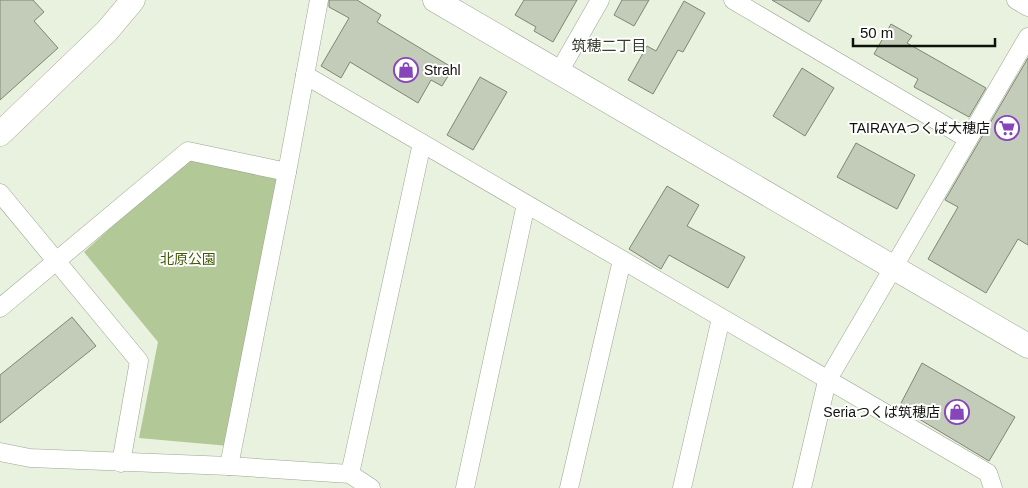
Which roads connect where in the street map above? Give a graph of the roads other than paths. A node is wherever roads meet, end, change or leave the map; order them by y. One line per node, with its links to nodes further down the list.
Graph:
1 (132, 0): 11 (street)
2 (319, 0): 10 (street)
3 (435, 0): 9 (street)
4 (600, 0): 9 (street)
5 (733, 0): 12 (street)
6 (1016, 0): 7 (street)
7 (1028, 7)
8 (1028, 37): 12 (street)
9 (559, 72): 19 (street)
10 (305, 75): 13 (street); 14 (street)
11 (0, 134)
12 (968, 138): 19 (street)
13 (422, 143): 16 (street); 27 (street)
14 (287, 172): 18 (street); 26 (street)
15 (0, 193): 18 (street)
16 (526, 204): 17 (street); 29 (street)
17 (622, 260): 21 (street); 30 (street)
18 (58, 262): 20 (street); 25 (street)
19 (894, 267): 22 (street); 23 (street)
20 (0, 308)
21 (721, 318): 23 (street); 31 (street)
22 (1028, 346)
23 (827, 381): 32 (street); 33 (street)
24 (0, 452): 25 (street)
25 (121, 462): 26 (street)
26 (229, 466): 27 (street)
27 (350, 474): 28 (street)
28 (370, 488)
29 (465, 488)
30 (569, 488)
31 (682, 488)
32 (802, 488)
33 (992, 488)

